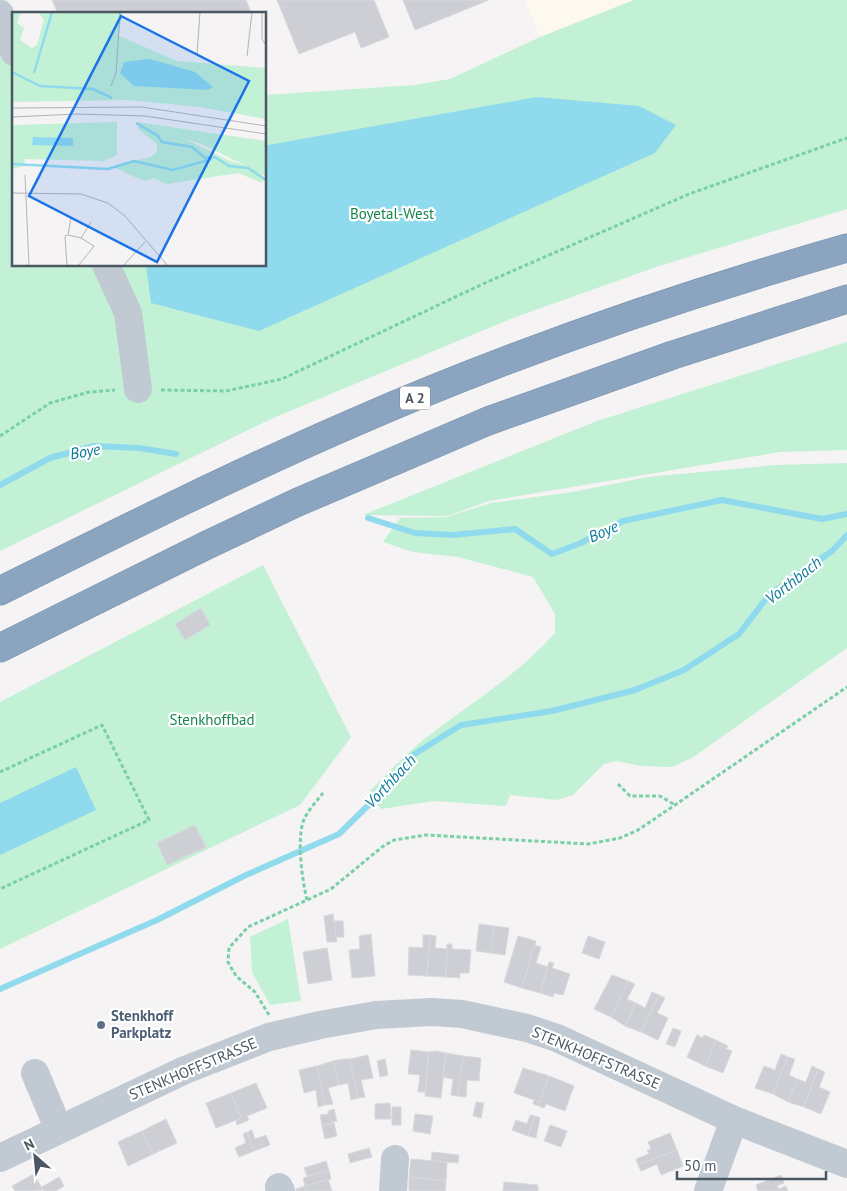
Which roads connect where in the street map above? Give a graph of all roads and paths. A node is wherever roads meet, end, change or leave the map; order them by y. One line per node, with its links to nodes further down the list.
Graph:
1 (0, 14): 2 (street)
2 (12, 47)
3 (847, 138): 7 (path)
4 (847, 248): 9 (highway, A 2)
5 (106, 266): 7 (street)
6 (847, 299): 10 (highway)
7 (138, 389): 8 (path)
8 (0, 436)
9 (0, 591)
10 (0, 648)
11 (847, 687): 15 (path)
12 (0, 772): 16 (path)
13 (618, 784): 15 (path)
14 (323, 793): 17 (path)
15 (675, 805): 17 (path)
16 (0, 889)
17 (307, 900): 18 (path)
18 (276, 1035): 20 (street, STENKHOFFSTRASSE); 21 (street, STENKHOFFSTRASSE)
19 (35, 1073): 21 (street)
20 (734, 1120): 24 (street, STENKHOFFSTRASSE); 26 (street)
21 (59, 1130): 22 (street, STENKHOFFSTRASSE)
22 (0, 1158)
23 (395, 1159): 25 (street)
24 (847, 1164)
25 (392, 1191)
26 (708, 1191)

